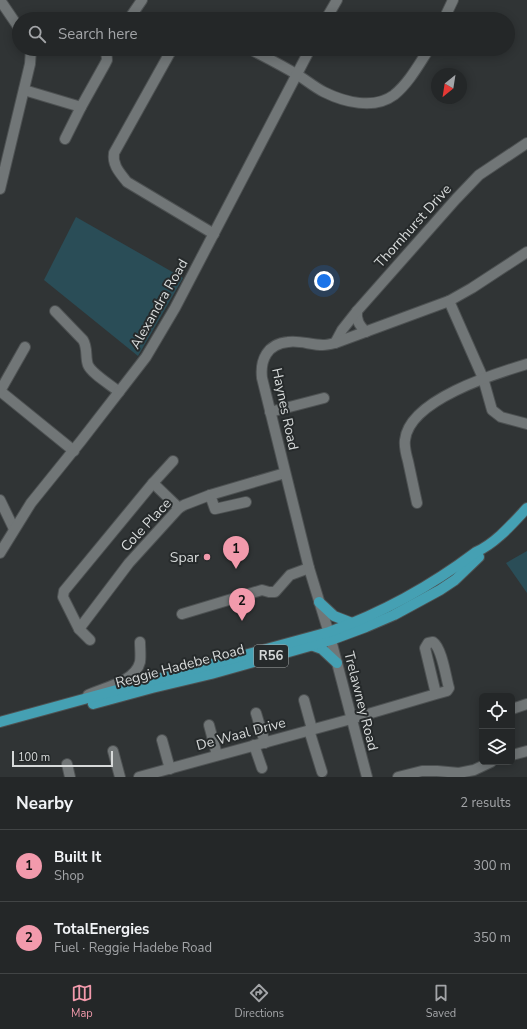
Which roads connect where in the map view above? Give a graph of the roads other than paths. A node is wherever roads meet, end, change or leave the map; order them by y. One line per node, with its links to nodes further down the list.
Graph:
1 (0, 0): 8 (street)
2 (142, 0): 5 (street)
3 (337, 0): 6 (street)
4 (452, 0): 7 (street)
5 (133, 12)
6 (330, 12)
7 (447, 12)
8 (12, 18)
9 (31, 56): 16 (street)
10 (107, 56): 17 (street)
11 (168, 56): 21 (street)
12 (263, 56): 15 (street)
13 (306, 56): 15 (street, Alexandra Road)
14 (424, 56): 15 (street)
15 (296, 74): 21 (street, Alexandra Road)
16 (24, 90): 17 (street); 20 (street)
17 (81, 107): 18 (street)
18 (65, 140)
19 (527, 143): 25 (street, Thornhurst Drive)
20 (0, 189)
21 (214, 234): 32 (street, Alexandra Road)
22 (527, 252): 23 (street, Haynes Road)
23 (449, 301): 26 (street, Haynes Road); 30 (street)
24 (55, 311): 32 (street)
25 (358, 311): 26 (street); 27 (street, Thornhurst Drive)
26 (366, 332): 27 (street, Haynes Road)
27 (335, 343): 34 (street, Haynes Road)
28 (24, 346): 31 (street)
29 (527, 364): 30 (street)
30 (483, 378): 35 (street); 43 (street)
31 (0, 391): 36 (street)
32 (119, 392): 36 (street, Alexandra Road)
33 (324, 398): 34 (street)
34 (270, 412): 38 (street, Haynes Road)
35 (527, 424)
36 (74, 451): 46 (street, Alexandra Road)
37 (173, 461): 39 (street)
38 (285, 473): 40 (street, Cole Place); 49 (street, Haynes Road)
39 (153, 483): 44 (street); 53 (street)
40 (210, 495): 42 (street); 44 (street, Cole Place)
41 (0, 500): 46 (street)
42 (246, 502)
43 (417, 503)
44 (179, 508): 53 (street, Cole Place)
45 (527, 508): 47 (main road, Reggie Hadebe Road / R56)
46 (14, 528): 48 (street, Alexandra Road)
47 (485, 548): 52 (main road, Reggie Hadebe Road / R56); 54 (main road, Reggie Hadebe Road / R56)
48 (0, 553)
49 (309, 568): 50 (street, Haynes Road); 51 (street)
50 (319, 602): 52 (main road); 54 (street, Haynes Road)
51 (182, 614)
52 (352, 624): 54 (main road, Reggie Hadebe Road / R56)
53 (79, 629): 55 (street)
54 (330, 636): 57 (main road, Reggie Hadebe Road / R56); 58 (street, Trelawney Road); 61 (main road, Reggie Hadebe Road / R56)
55 (90, 640)
56 (140, 642): 61 (street)
57 (311, 646): 58 (main road); 68 (main road, Reggie Hadebe Road / R56)
58 (337, 663): 65 (street, Trelawney Road)
59 (436, 694): 65 (street, De Waal Drive)
60 (304, 700): 69 (street)
61 (80, 701): 66 (main road, Reggie Hadebe Road / R56)
62 (527, 704): 63 (street)
63 (515, 708)
64 (256, 713): 71 (street)
65 (351, 719): 69 (street, De Waal Drive); 86 (street, Trelawney Road)
66 (0, 722)
67 (209, 725): 76 (street)
68 (0, 728)
69 (311, 730): 71 (street, De Waal Drive); 81 (street)
70 (162, 740): 80 (street)
71 (265, 743): 72 (street, De Waal Drive)
72 (254, 745): 76 (street, De Waal Drive); 79 (street)
73 (527, 751): 75 (street)
74 (113, 752): 84 (street)
75 (515, 754)
76 (217, 755): 80 (street, De Waal Drive)
77 (67, 764): 83 (street)
78 (485, 765): 87 (street)
79 (262, 768)
80 (170, 769): 82 (street, De Waal Drive)
81 (322, 772)
82 (158, 775): 85 (street, De Waal Drive)
83 (70, 777)
84 (120, 777)
85 (139, 777)
86 (367, 777)
87 (398, 777)

